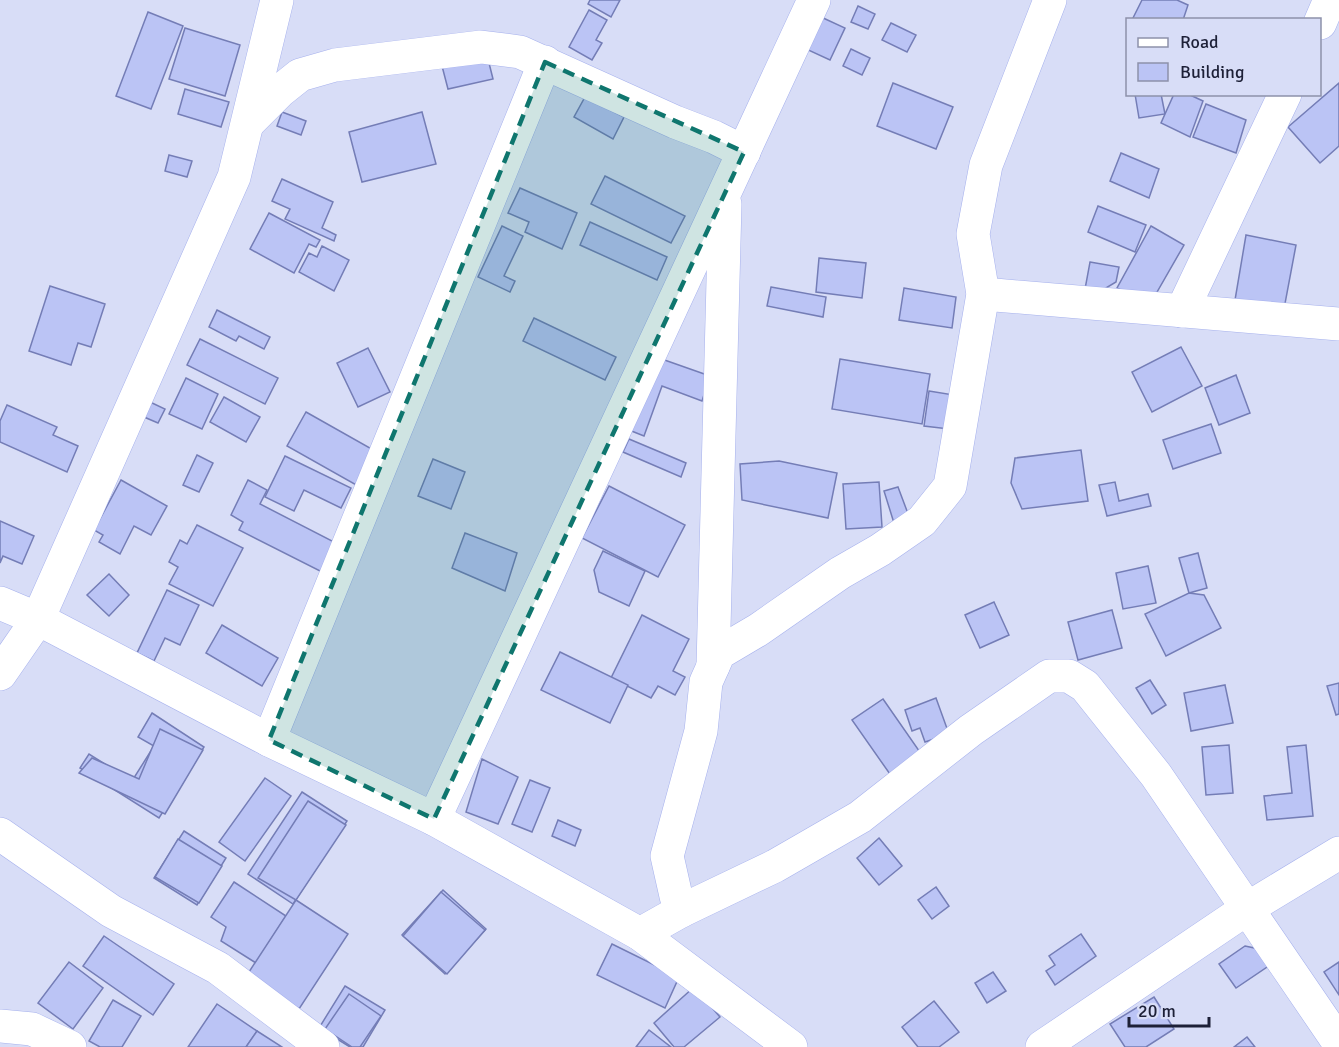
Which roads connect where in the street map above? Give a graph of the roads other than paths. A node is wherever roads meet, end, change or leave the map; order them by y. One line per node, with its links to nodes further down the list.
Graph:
1 (277, 0): 6 (street)
2 (814, 0): 7 (street)
3 (1050, 0): 9 (street)
4 (545, 62): 6 (street); 7 (street); 16 (street)
5 (1284, 96): 10 (street)
6 (248, 123): 13 (street)
7 (744, 152): 8 (street)
8 (726, 191): 14 (street); 17 (street)
9 (983, 294): 10 (street); 14 (street)
10 (1182, 311): 11 (street)
11 (1339, 324)
12 (0, 603): 13 (street)
13 (38, 619): 15 (street); 16 (street)
14 (713, 666): 21 (street)
15 (0, 674)
16 (268, 740): 17 (street)
17 (434, 819): 22 (street)
18 (0, 834): 25 (street)
19 (1339, 853): 20 (street)
20 (1248, 908): 21 (street); 24 (street); 28 (street)
21 (681, 911): 22 (street)
22 (640, 934): 27 (street)
23 (0, 1026): 26 (street)
24 (1339, 1043)
25 (317, 1045)
26 (70, 1047)
27 (791, 1047)
28 (1042, 1047)

